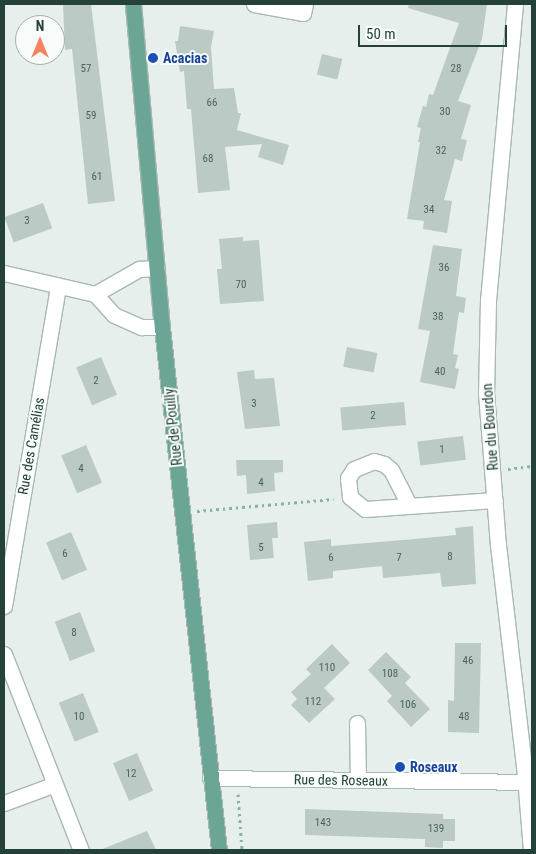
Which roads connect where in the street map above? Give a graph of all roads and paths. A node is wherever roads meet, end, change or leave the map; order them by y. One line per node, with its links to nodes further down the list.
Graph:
1 (133, 4): 5 (main road, Rue de Pouilly)
2 (306, 4): 4 (street)
3 (515, 4): 11 (street, Rue du Bourdon)
4 (254, 5)
5 (157, 268): 8 (street); 9 (main road, Rue de Pouilly)
6 (4, 273): 7 (street)
7 (58, 286): 8 (street); 16 (street, Rue des Camélias)
8 (95, 294): 9 (street)
9 (162, 327): 15 (main road, Rue de Pouilly)
10 (532, 466): 11 (path)
11 (493, 471): 13 (street, Rue du Bourdon)
12 (350, 497): 14 (street); 14 (street); 15 (path)
13 (495, 500): 14 (street); 22 (street, Rue du Bourdon)
14 (409, 506)
15 (182, 513): 19 (main road, Rue de Pouilly)
16 (4, 606)
17 (4, 654): 23 (street)
18 (357, 723): 21 (street)
19 (210, 778): 20 (street, Rue des Roseaux); 26 (main road, Rue de Pouilly)
20 (237, 778): 21 (street, Rue des Roseaux); 27 (path)
21 (358, 780): 22 (street, Rue des Roseaux)
22 (529, 782): 28 (street, Rue du Bourdon)
23 (55, 784): 24 (street); 25 (street)
24 (4, 803)
25 (81, 850)
26 (219, 850)
27 (242, 850)
28 (531, 850)

